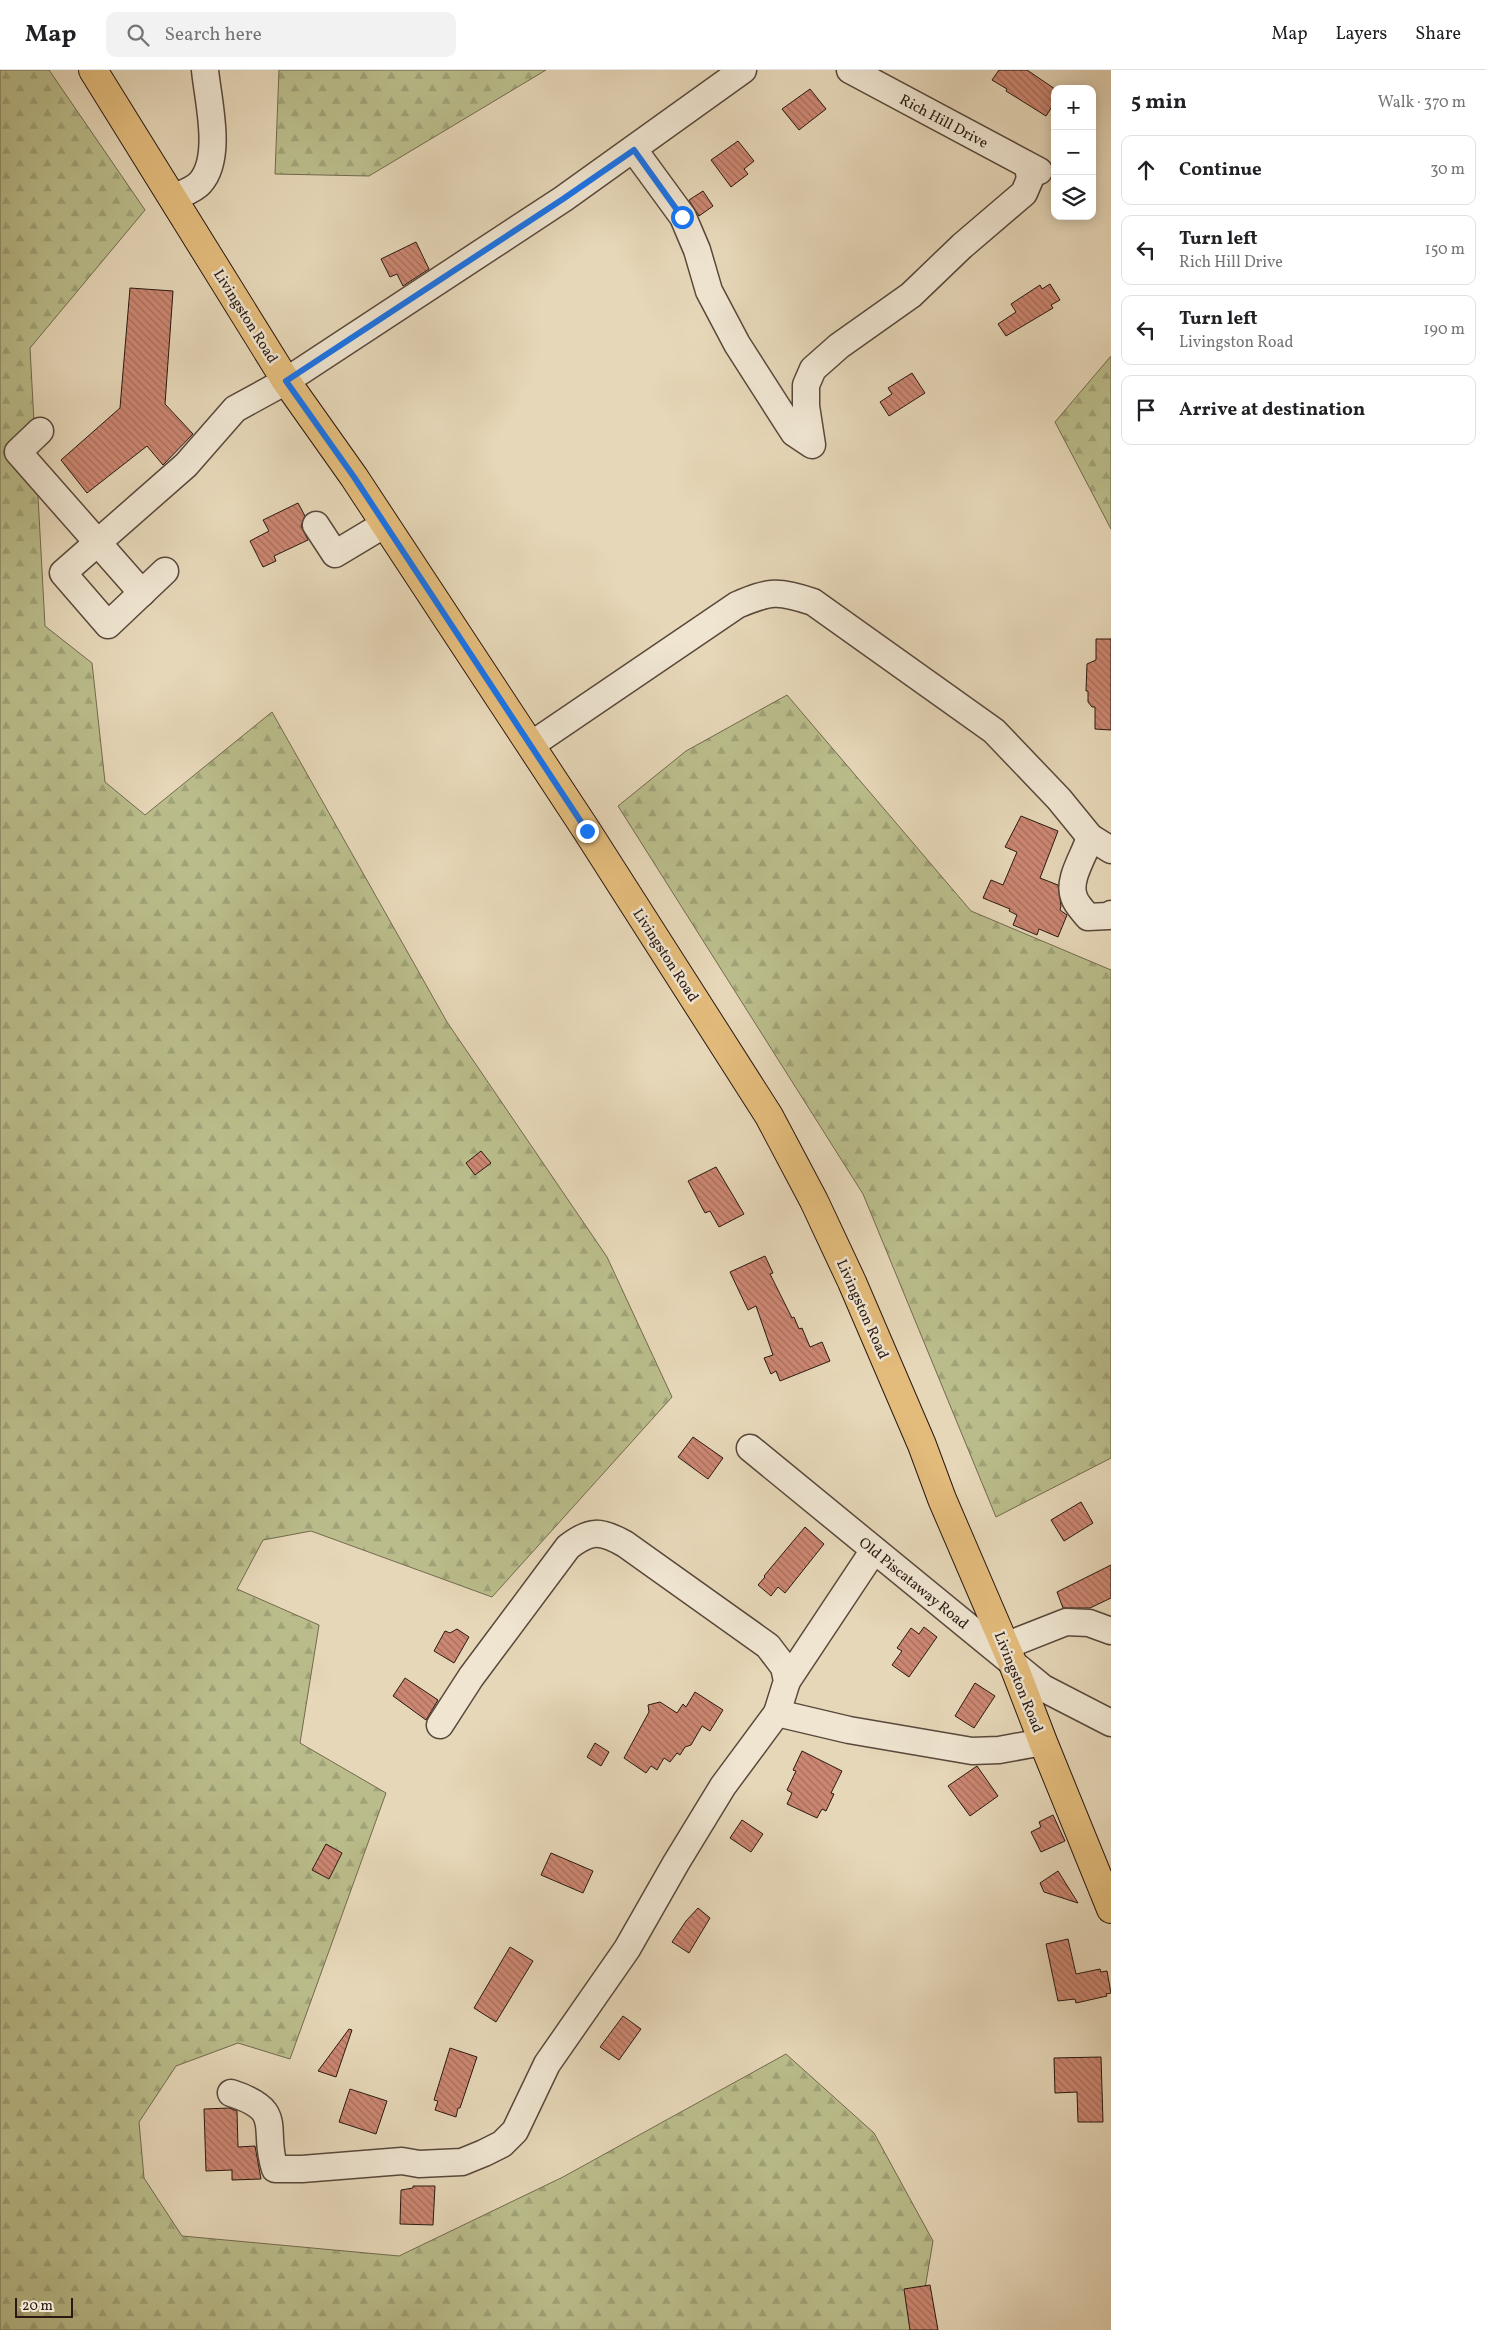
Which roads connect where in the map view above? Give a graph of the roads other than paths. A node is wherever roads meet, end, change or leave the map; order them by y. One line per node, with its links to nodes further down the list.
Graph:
1 (93, 70): 6 (main road, Livingston Road)
2 (205, 70): 6 (street)
3 (743, 70): 5 (street)
4 (850, 70): 5 (street, Rich Hill Drive)
5 (634, 150): 7 (street)
6 (173, 198): 7 (main road, Livingston Road)
7 (286, 381): 9 (main road, Livingston Road); 11 (street)
8 (40, 431): 11 (street)
9 (385, 524): 10 (street); 14 (main road, Livingston Road)
10 (316, 525)
11 (98, 542): 13 (street); 13 (street)
12 (165, 572): 13 (street)
13 (142, 593)
14 (531, 746): 15 (street); 20 (main road, Livingston Road)
15 (1100, 843): 16 (street)
16 (1111, 914)
17 (750, 1448): 18 (street, Old Piscataway Road)
18 (874, 1550): 20 (street, Old Piscataway Road); 21 (street)
19 (1111, 1631): 20 (street)
20 (1009, 1655): 23 (street, Old Piscataway Road); 25 (main road, Livingston Road)
21 (787, 1682): 22 (street); 24 (street)
22 (777, 1713): 25 (street); 27 (street)
23 (1111, 1723)
24 (440, 1725)
25 (1043, 1742): 26 (main road, Livingston Road)
26 (1111, 1909)
27 (231, 2094)

